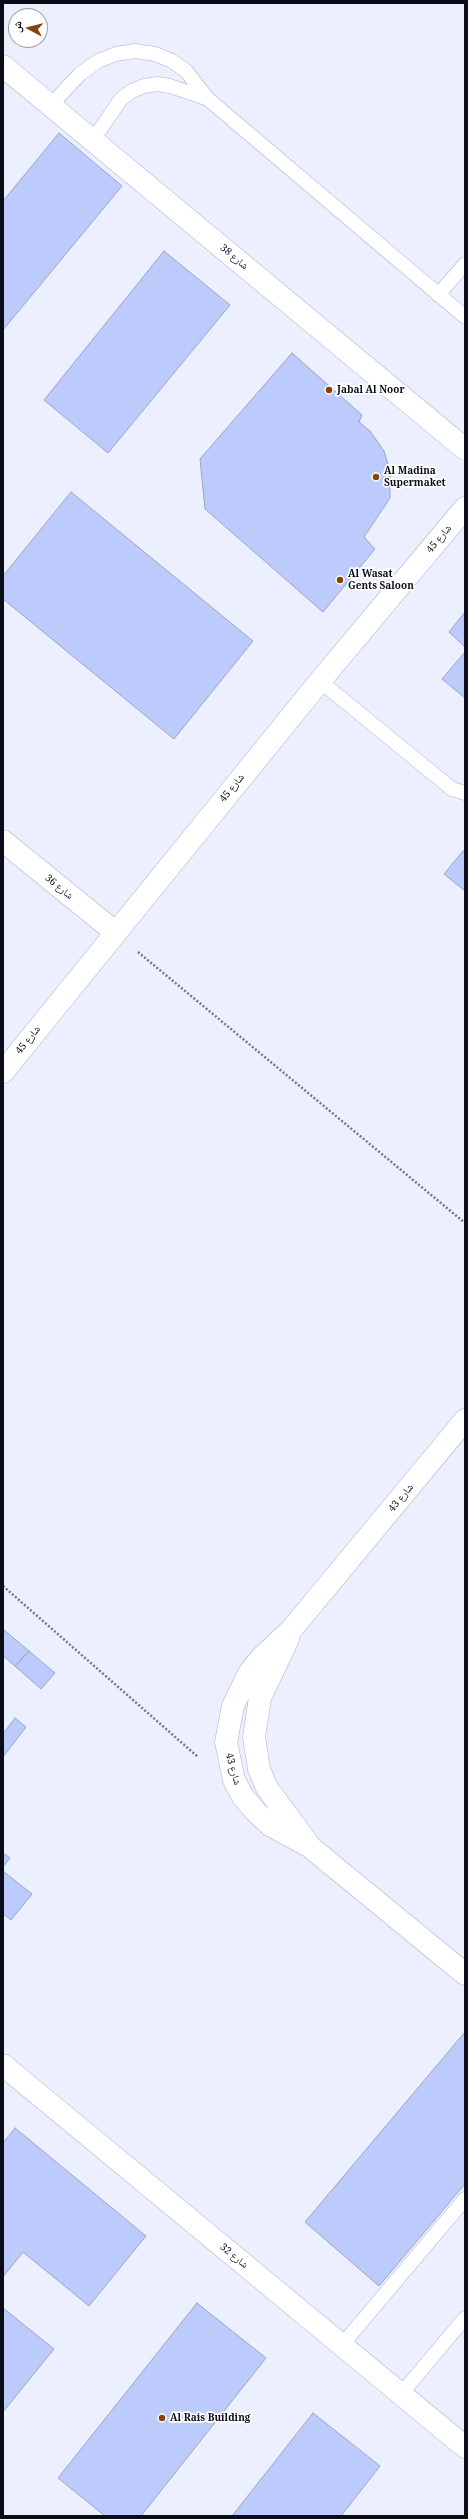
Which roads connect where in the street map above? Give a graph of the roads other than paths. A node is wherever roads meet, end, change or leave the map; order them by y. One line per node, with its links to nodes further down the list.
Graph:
1 (3, 66): 3 (street, شارع 38)
2 (208, 99): 3 (lane); 4 (lane); 6 (lane)
3 (50, 106): 4 (street, شارع 38)
4 (93, 140): 8 (street, شارع 38)
5 (465, 264): 6 (lane)
6 (438, 295): 7 (lane)
7 (465, 318)
8 (465, 449)
9 (465, 508): 10 (street, شارع 45)
10 (320, 681): 11 (lane); 13 (street, شارع 45)
11 (465, 793)
12 (3, 841): 13 (street, شارع 36)
13 (115, 932): 14 (street, شارع 45)
14 (3, 1072)
15 (465, 1420): 16 (street, شارع 43)
16 (465, 1974)
17 (3, 2065): 20 (street, شارع 32)
18 (465, 2199): 20 (lane)
19 (465, 2318): 21 (lane)
20 (342, 2344): 21 (street, شارع 32)
21 (401, 2394): 22 (street, شارع 32)
22 (465, 2447)

